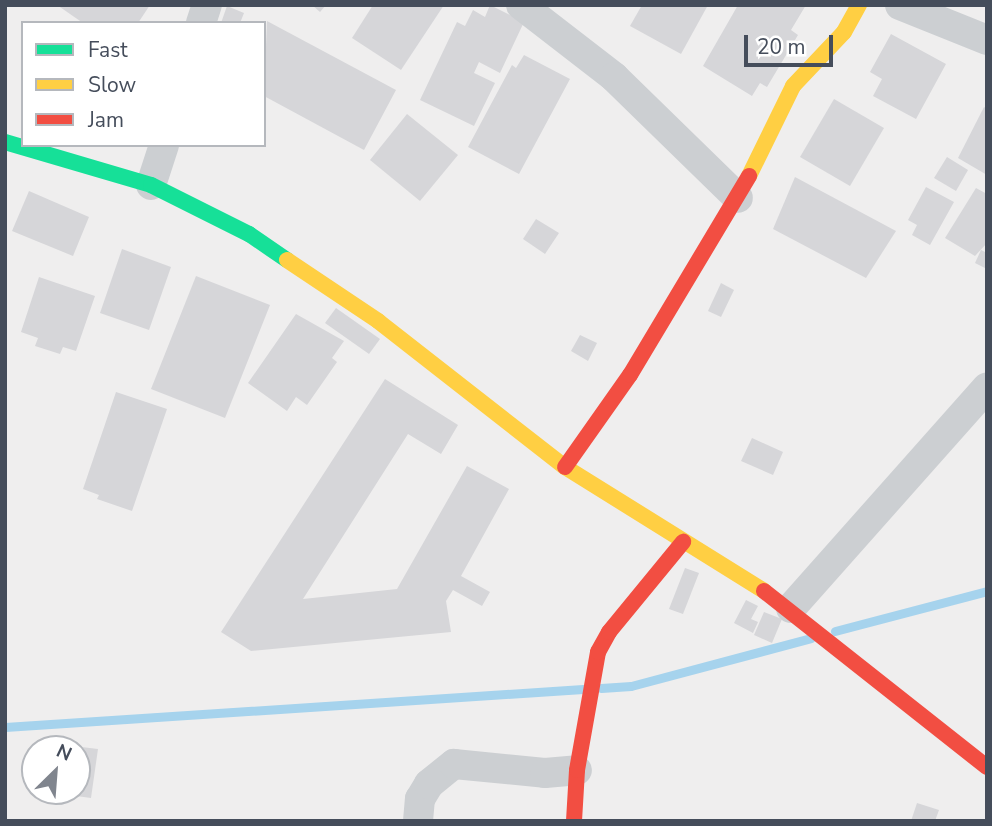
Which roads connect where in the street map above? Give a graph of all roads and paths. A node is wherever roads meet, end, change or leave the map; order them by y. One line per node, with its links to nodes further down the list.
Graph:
1 (521, 5): 8 (street)
2 (859, 5): 8 (street)
3 (900, 5): 4 (street)
4 (987, 40)
5 (22, 147): 7 (street)
6 (163, 147): 7 (street)
7 (151, 185): 10 (street)
8 (738, 198): 10 (street)
9 (987, 387): 12 (street)
10 (565, 467): 11 (street)
11 (683, 542): 12 (street); 14 (street)
12 (791, 608): 13 (street)
13 (987, 768)
14 (577, 770): 15 (street); 16 (street)
15 (418, 821)
16 (574, 821)

